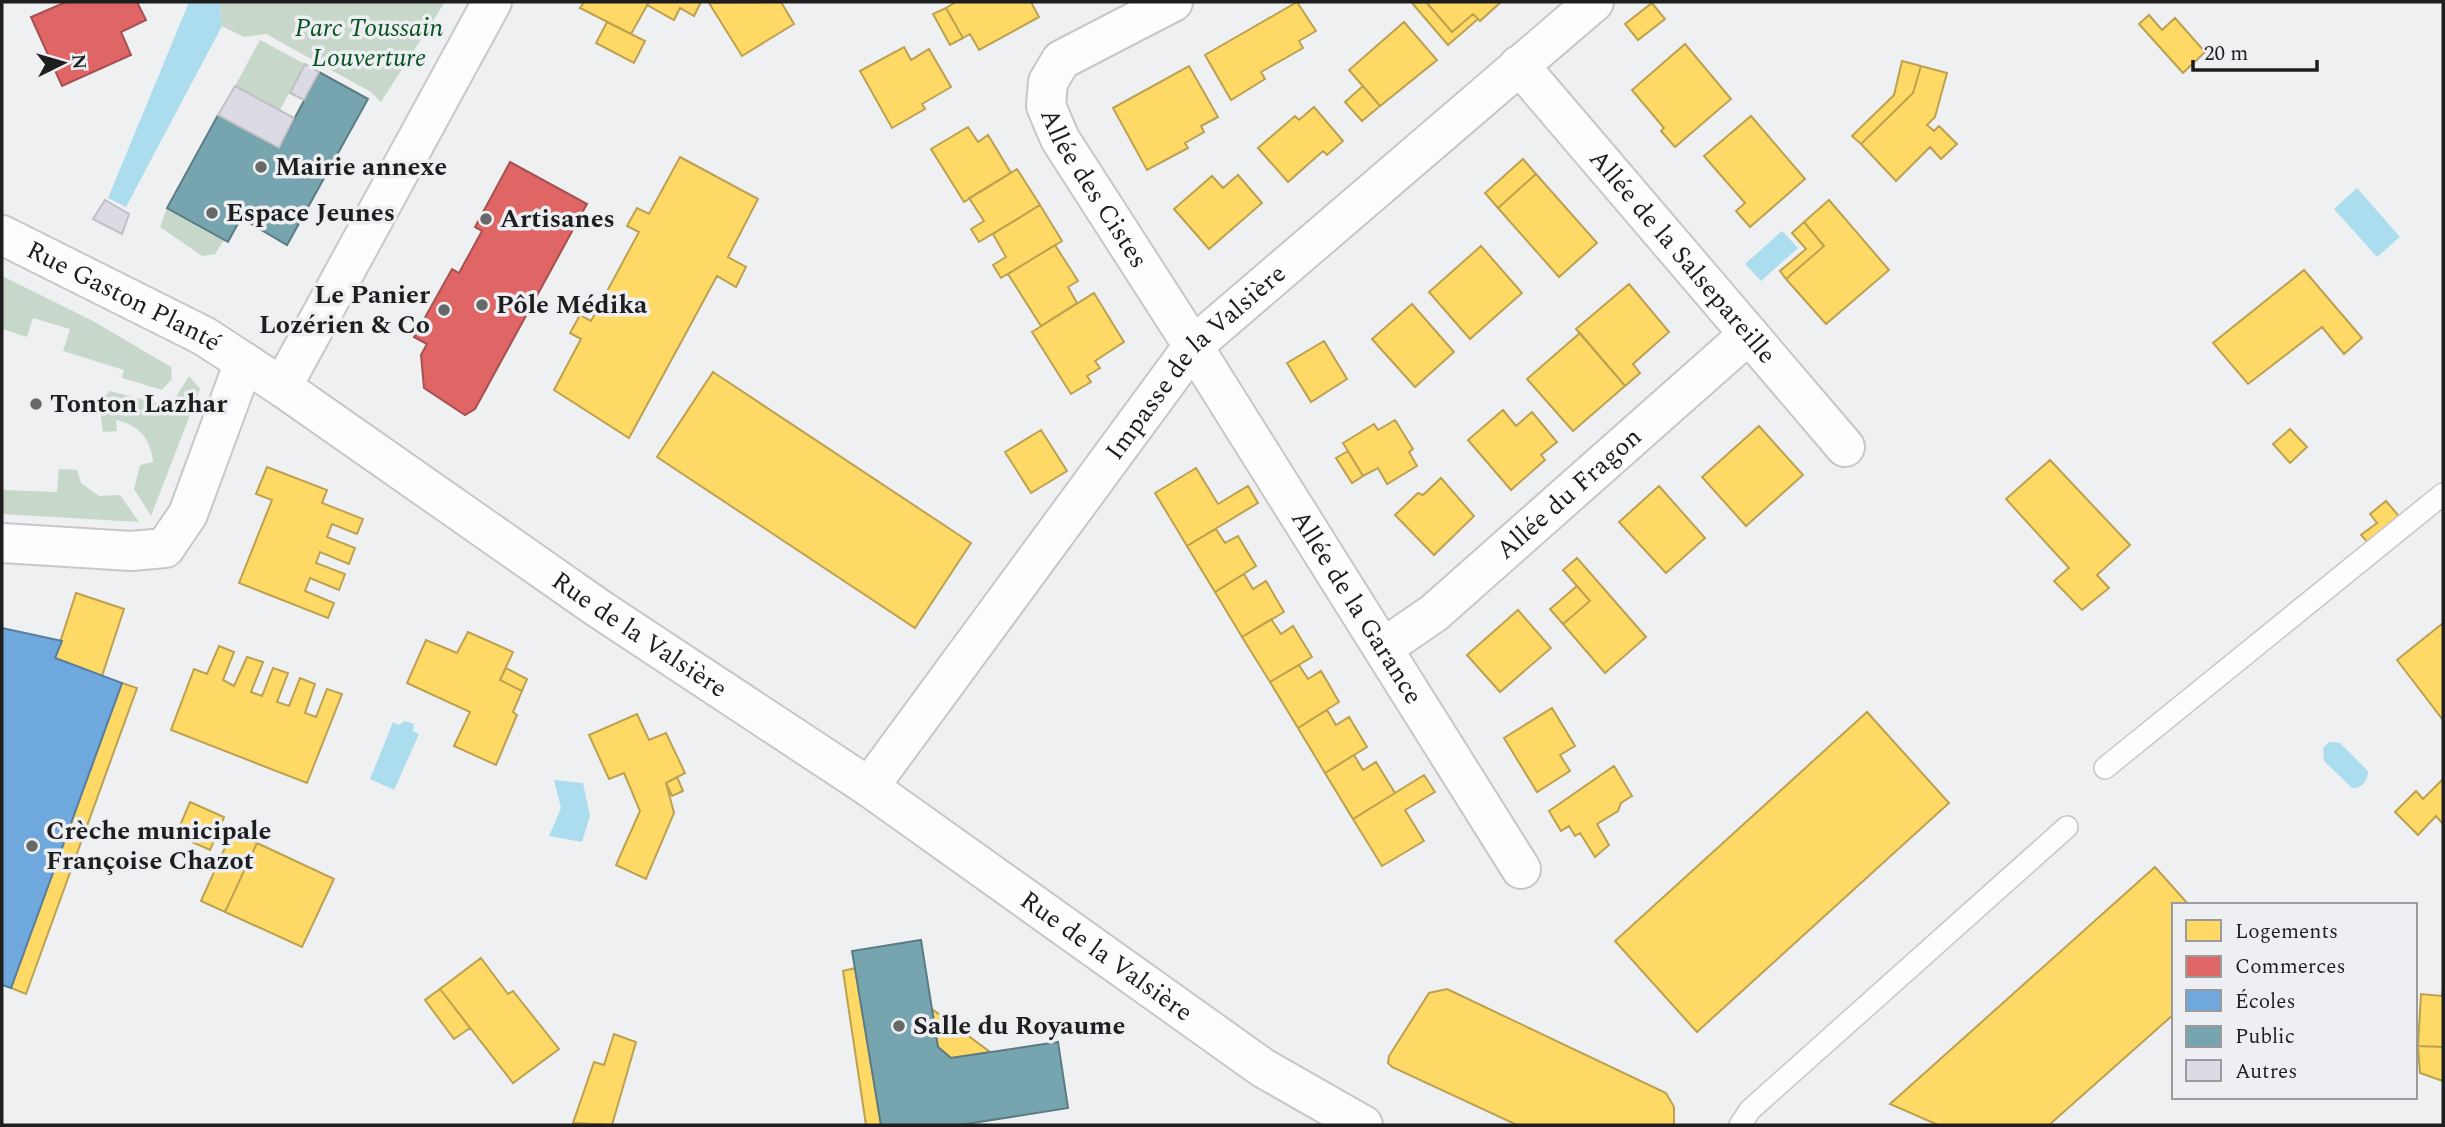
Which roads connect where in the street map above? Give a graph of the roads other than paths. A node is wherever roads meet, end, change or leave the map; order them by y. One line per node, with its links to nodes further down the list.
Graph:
1 (492, 2): 9 (street)
2 (1173, 2): 7 (street, Allée des Cistes)
3 (1594, 2): 4 (street, Impasse de la Valsière)
4 (1519, 65): 6 (street, Allée de la Salsepareille); 7 (street, Impasse de la Valsière)
5 (2, 235): 8 (street, Rue Gaston Planté)
6 (1749, 334): 10 (street, Allée de la Salsepareille); 13 (street, Allée du Fragon)
7 (1193, 345): 13 (street, Allée de la Garance); 15 (street, Impasse de la Valsière)
8 (244, 362): 9 (street, Rue Gaston Planté); 12 (street)
9 (282, 387): 15 (street, Rue de la Valsière)
10 (1845, 447)
11 (2443, 494): 14 (lane)
12 (2, 543)
13 (1383, 648): 17 (street, Allée de la Garance)
14 (2105, 768)
15 (869, 787): 18 (street, Rue de la Valsière)
16 (2067, 827): 19 (lane)
17 (1521, 869)
18 (1363, 1125)
19 (1740, 1125)

